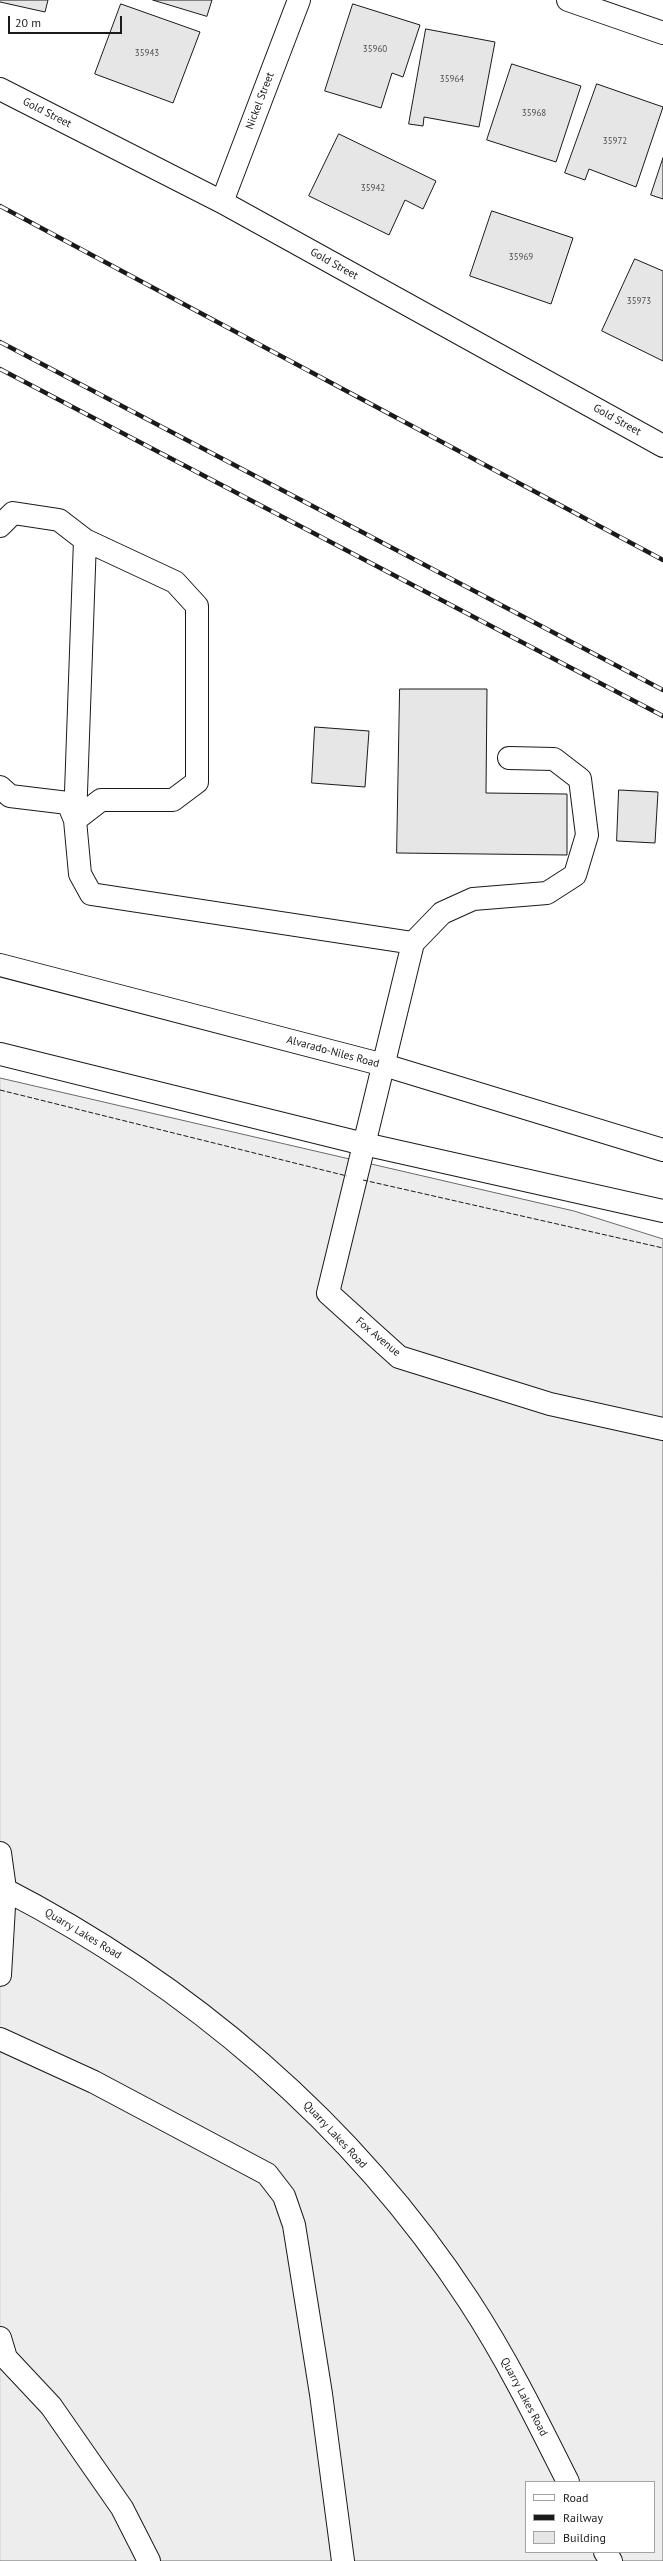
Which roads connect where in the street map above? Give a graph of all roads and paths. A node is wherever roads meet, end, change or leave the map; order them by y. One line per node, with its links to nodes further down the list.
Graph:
1 (299, 0): 5 (street, Nickel Street)
2 (568, 0): 3 (street)
3 (663, 33)
4 (0, 89): 5 (street, Gold Street)
5 (222, 202): 6 (street, Gold Street)
6 (663, 446)
7 (0, 526): 8 (street)
8 (85, 540): 11 (street); 11 (street)
9 (509, 758): 12 (street)
10 (0, 787): 11 (street)
11 (75, 820): 12 (street)
12 (413, 943): 15 (street, Fox Avenue)
13 (0, 965): 15 (street, Alvarado-Niles Road)
14 (0, 1054): 16 (street)
15 (384, 1065): 16 (street, Fox Avenue); 17 (street, Alvarado-Niles Road)
16 (364, 1144): 18 (street); 19 (street, Fox Avenue)
17 (663, 1150)
18 (663, 1211)
19 (663, 1429)
20 (0, 1853): 21 (street)
21 (2, 1888): 22 (street); 25 (street, Quarry Lakes Road)
22 (0, 1974)
23 (0, 2039): 27 (street)
24 (0, 2338): 26 (street)
25 (567, 2481)
26 (149, 2561)
27 (342, 2561)

